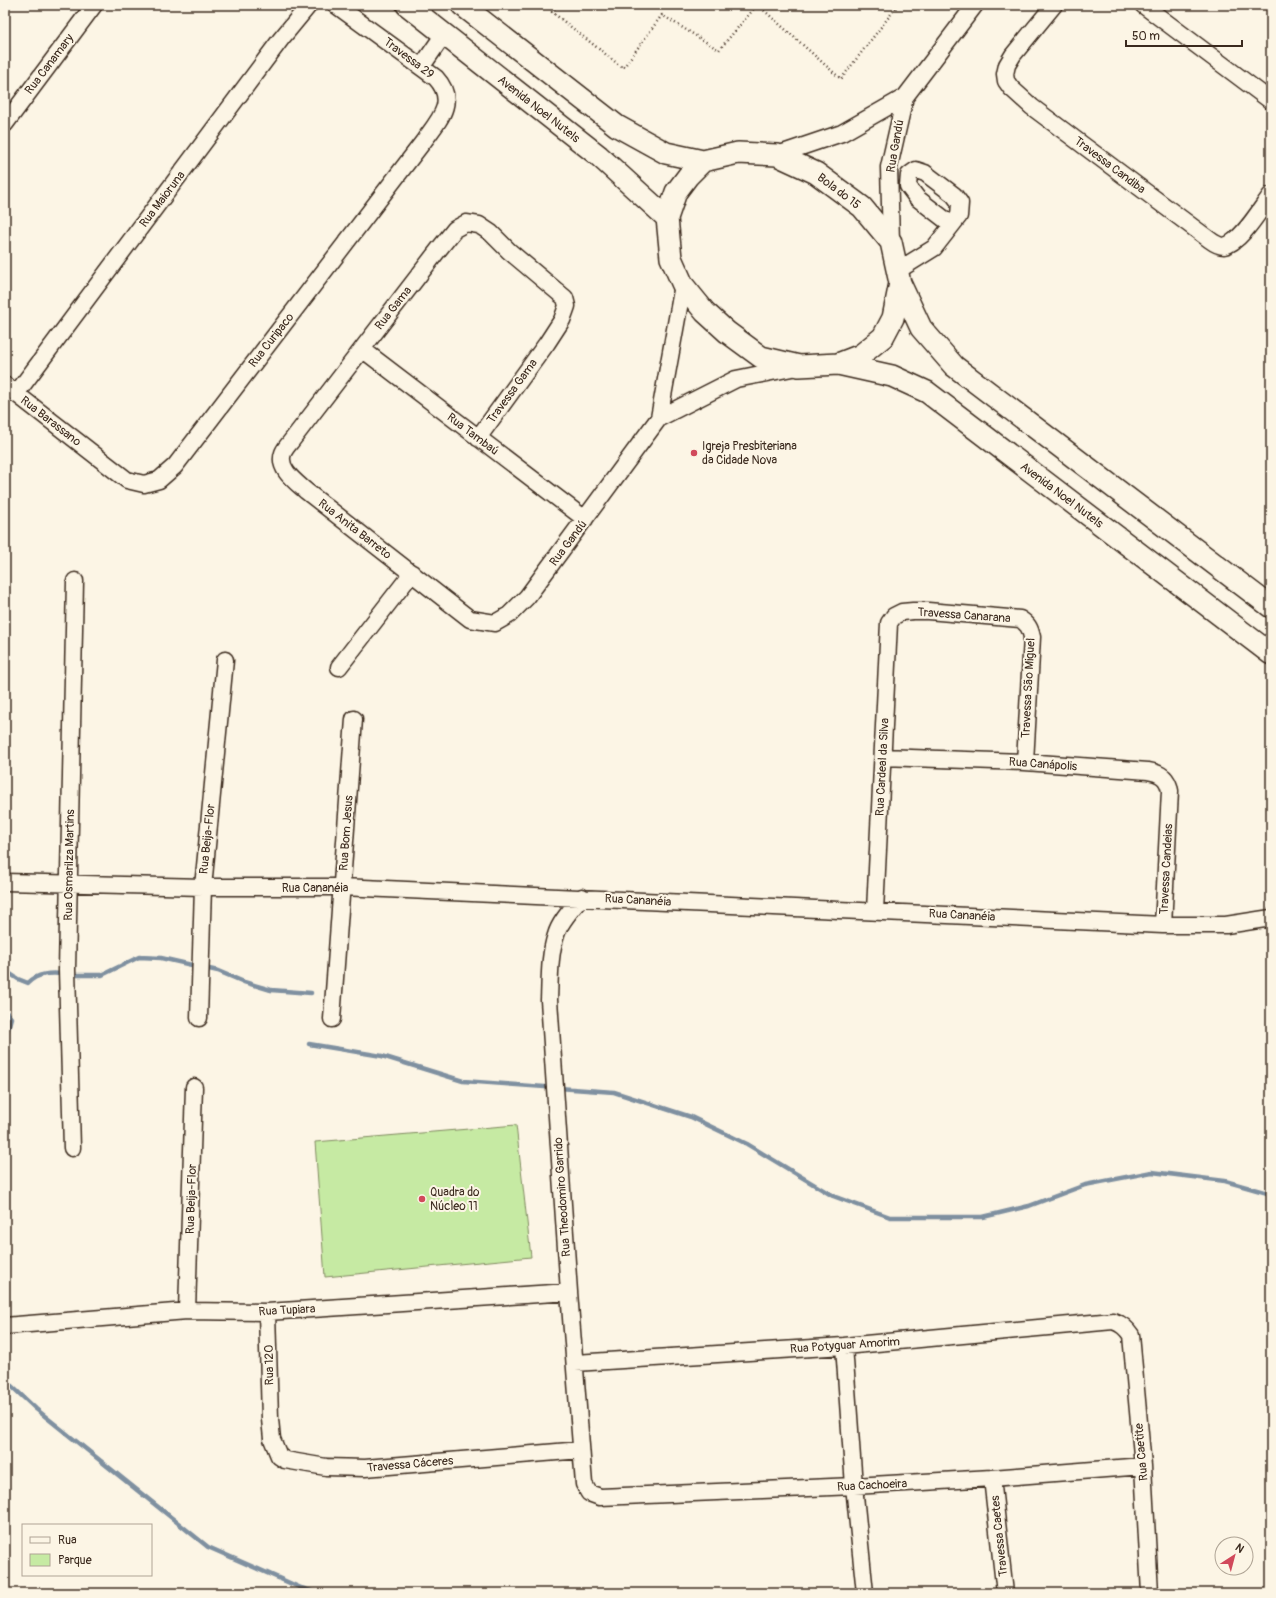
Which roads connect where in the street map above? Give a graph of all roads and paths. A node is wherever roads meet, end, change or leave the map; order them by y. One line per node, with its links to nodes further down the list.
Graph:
1 (94, 5): 16 (street, Rua Canamary)
2 (309, 5): 30 (street, Rua Maioruna)
3 (336, 5): 13 (street, Travessa 29)
4 (407, 5): 12 (main road, Avenida Noel Nutels)
5 (462, 5): 19 (main road)
6 (557, 5): 7 (path)
7 (757, 5): 8 (path)
8 (898, 5)
9 (975, 5): 14 (street, Rua Gandú)
10 (1054, 5): 20 (street, Travessa Candiba)
11 (1143, 5): 15 (street)
12 (444, 34): 13 (street); 21 (main road, Avenida Noel Nutels)
13 (422, 66): 17 (street, Travessa 29)
14 (905, 97): 18 (street, Rua Gandú); 23 (street, Rua Gandú)
15 (1271, 101)
16 (5, 124)
17 (423, 142): 34 (street, Rua Curipaco)
18 (777, 155): 19 (main road, Bola do 15); 23 (main road, Bola do 15)
19 (703, 161): 21 (main road, Bola do 15)
20 (1271, 195)
21 (667, 218): 25 (main road, Bola do 15)
22 (952, 224): 24 (street)
23 (891, 242): 24 (main road, Bola do 15)
24 (899, 277): 28 (main road, Bola do 15); 39 (main road)
25 (683, 285): 29 (main road, Bola do 15); 31 (street, Rua Gandú)
26 (547, 344): 27 (street, Rua Gama); 32 (street, Travessa Gama)
27 (362, 349): 32 (street, Rua Tambaú); 33 (street, Rua Gama)
28 (838, 364): 29 (main road, Bola do 15); 42 (main road, Avenida Noel Nutels)
29 (799, 366): 31 (street, Rua Gandú)
30 (11, 390): 34 (street, Rua Barassano)
31 (659, 418): 35 (street, Rua Gandú)
32 (478, 438): 35 (street, Rua Tambaú)
33 (292, 440): 36 (street, Rua Anita Barreto)
34 (98, 458)
35 (585, 519): 38 (street, Rua Gandú)
36 (412, 573): 38 (street, Rua Anita Barreto); 44 (street)
37 (75, 581): 50 (street, Rua Osmarilza Martins)
38 (454, 606)
39 (1271, 607)
40 (1020, 619): 41 (street, Travessa Canarana); 47 (street, Travessa São Miguel)
41 (889, 623): 46 (street, Rua Cardeal da Silva)
42 (1271, 654)
43 (224, 660): 51 (street, Rua Beija-Flor)
44 (339, 667)
45 (354, 719): 52 (street, Rua Bom Jesus)
46 (883, 757): 47 (street, Rua Canápolis); 54 (street, Rua Cardeal da Silva)
47 (1025, 762): 48 (street, Rua Canápolis)
48 (1168, 813): 56 (street, Travessa Candeias)
49 (5, 882): 50 (street, Rua Cananéia)
50 (68, 884): 51 (street, Rua Cananéia); 60 (street, Rua Osmarilza Martins)
51 (203, 887): 52 (street, Rua Cananéia); 57 (street, Rua Beija-Flor)
52 (342, 887): 53 (street, Rua Cananéia); 58 (street, Rua Bom Jesus)
53 (582, 897): 54 (street, Rua Cananéia); 61 (street, Rua Theodomiro Garrido)
54 (875, 911): 56 (street, Rua Cananéia)
55 (1271, 918): 56 (street, Rua Cananéia)
56 (1163, 925)
57 (199, 1018)
58 (332, 1019)
59 (194, 1086): 62 (street, Rua Beija-Flor)
60 (72, 1148)
61 (569, 1292): 63 (street, Rua Tupiara); 67 (street, Rua Theodomiro Garrido)
62 (187, 1311): 63 (street, Rua Tupiara); 65 (street, Rua Tupiara)
63 (267, 1312): 68 (street, Rua 120)
64 (1113, 1321): 66 (street, Rua Potyguar Amorim); 70 (street, Rua Caetite)
65 (5, 1326)
66 (844, 1346): 67 (street, Rua Potyguar Amorim); 72 (street)
67 (575, 1363): 69 (street, Rua Theodomiro Garrido)
68 (270, 1418): 69 (street, Travessa Cáceres)
69 (581, 1450): 73 (street, Rua Theodomiro Garrido)
70 (1143, 1466): 71 (street, Rua Cachoeira); 76 (street, Rua Caetite)
71 (992, 1478): 72 (street, Rua Cachoeira); 75 (street, Travessa Caetes)
72 (854, 1486): 73 (street, Rua Cachoeira); 74 (street)
73 (600, 1497)
74 (864, 1593)
75 (1005, 1593)
76 (1150, 1593)

